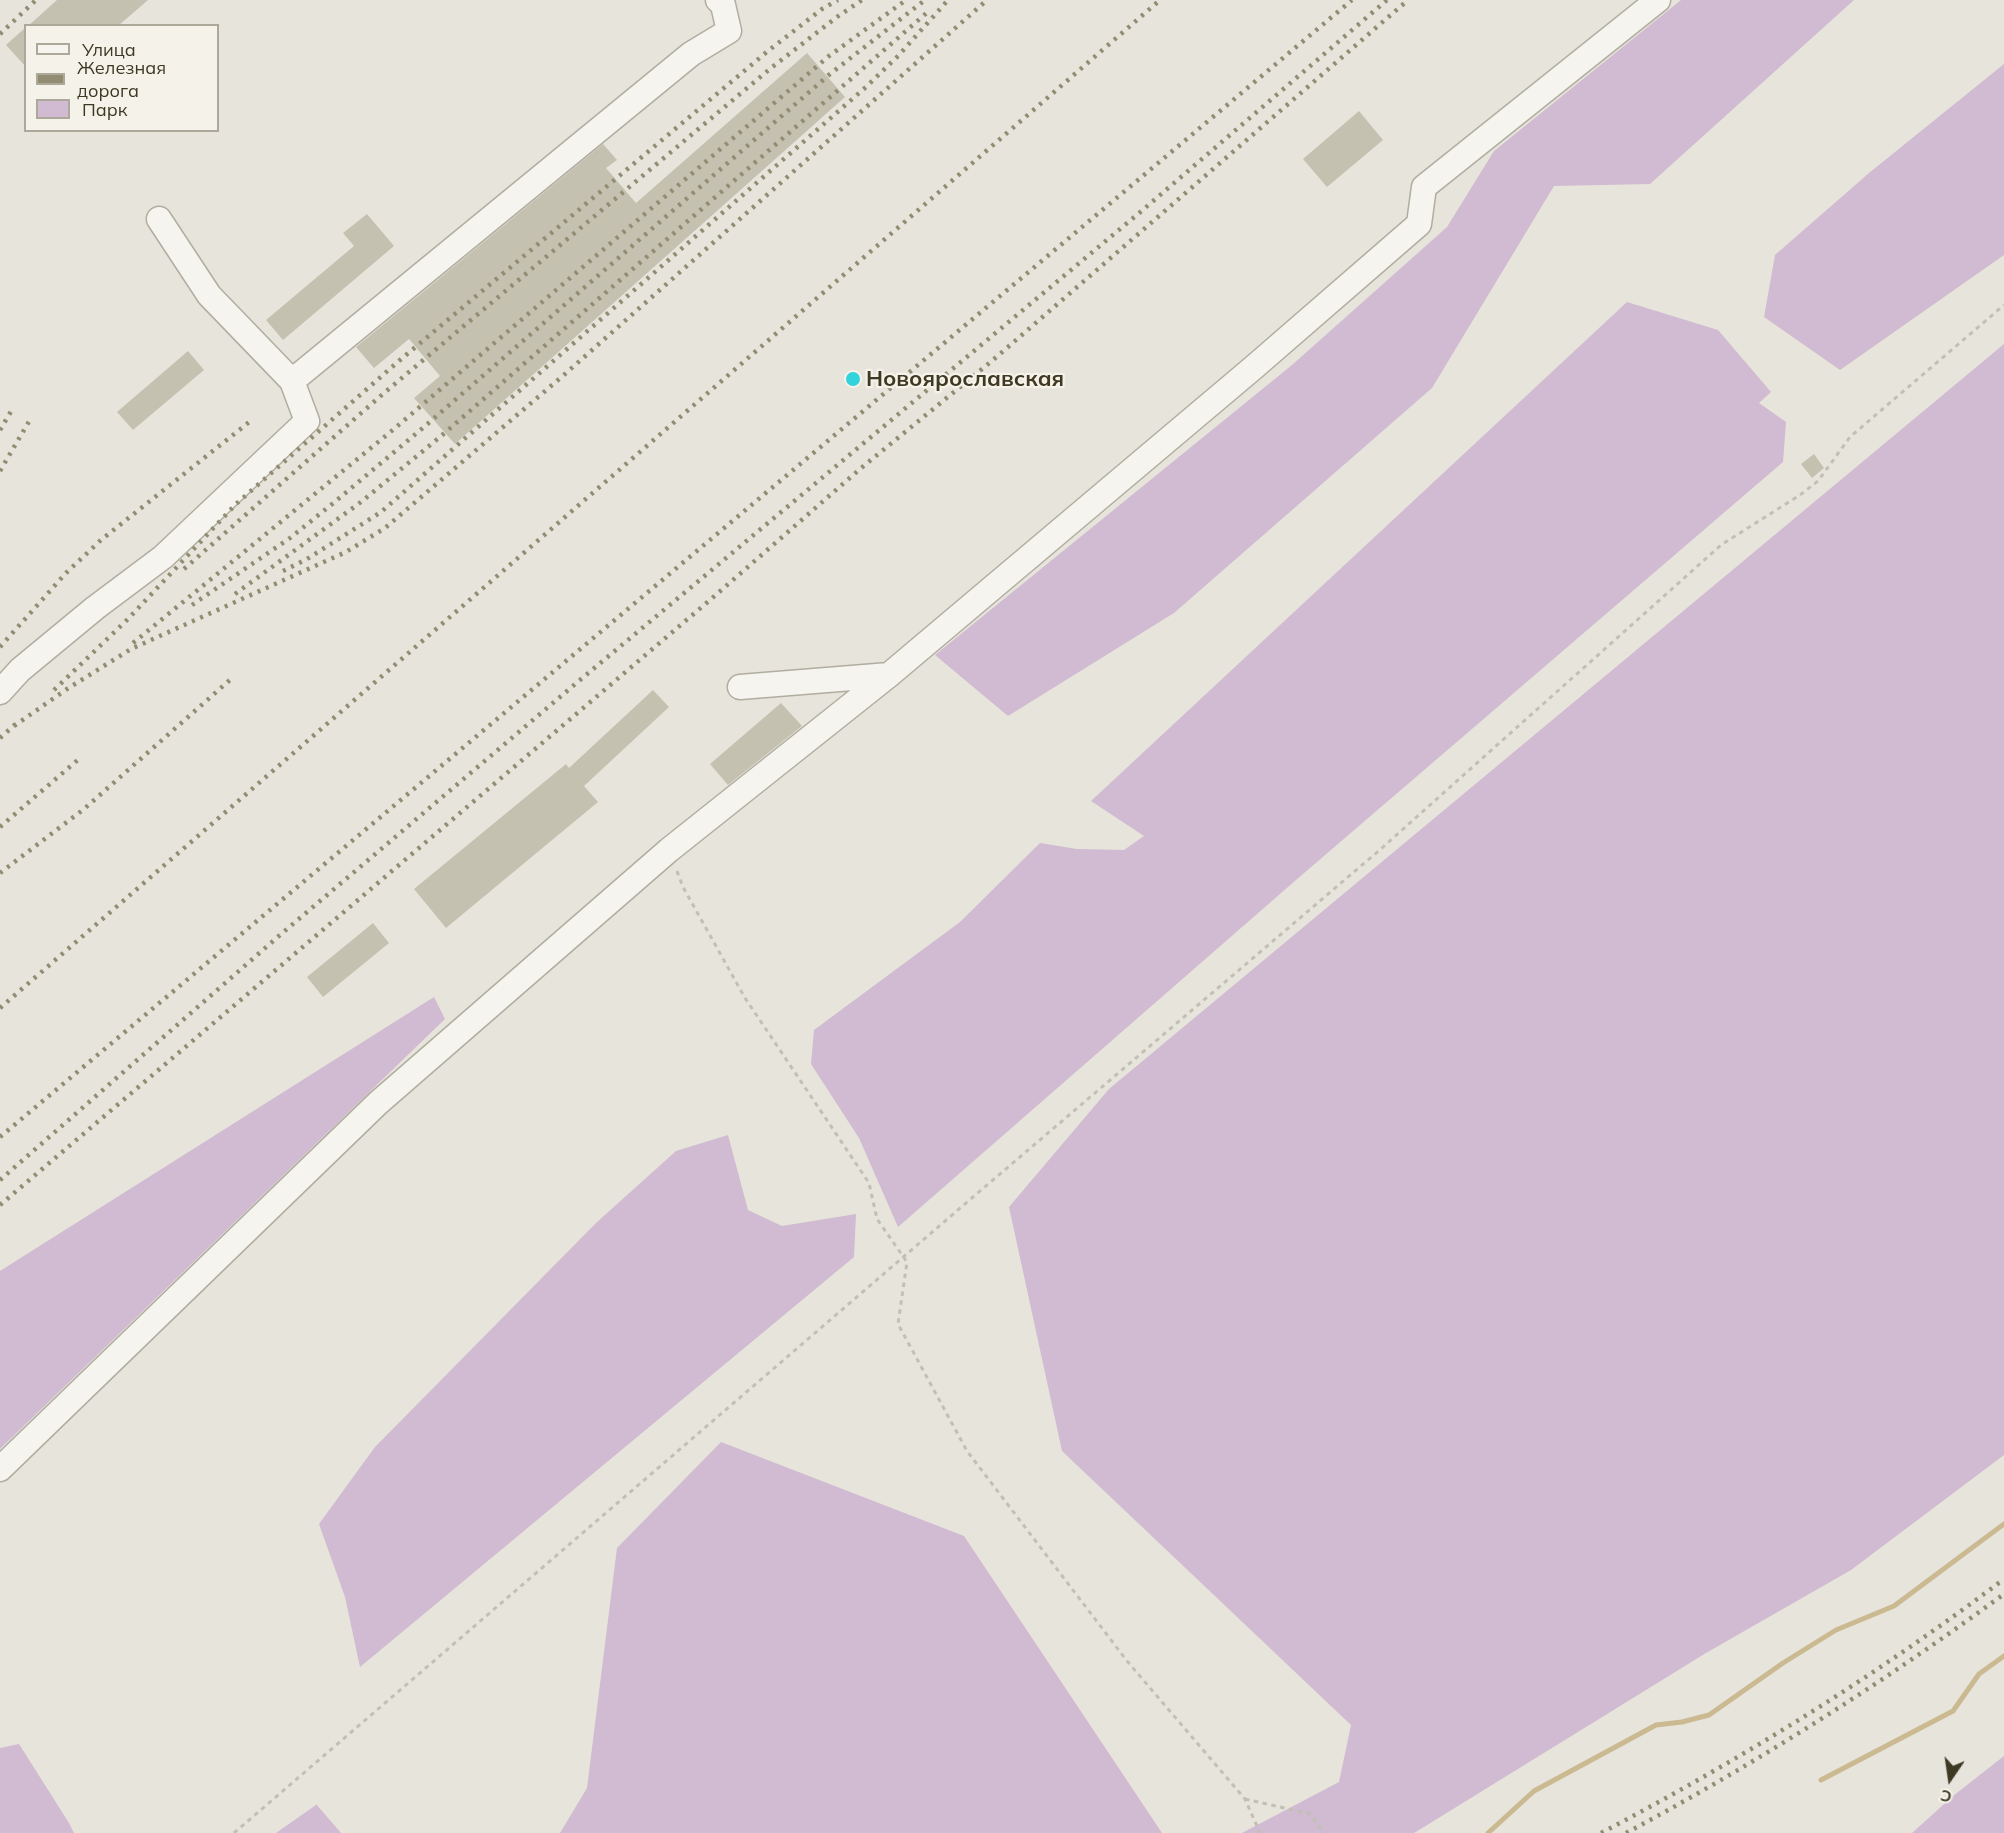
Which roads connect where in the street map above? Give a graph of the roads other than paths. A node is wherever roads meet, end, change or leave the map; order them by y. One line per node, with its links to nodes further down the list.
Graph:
1 (718, 0): 4 (street)
2 (1658, 0): 5 (street)
3 (159, 219): 4 (street)
4 (292, 381): 7 (street)
5 (889, 675): 6 (street); 8 (street)
6 (740, 687)
7 (0, 692)
8 (0, 1469)

